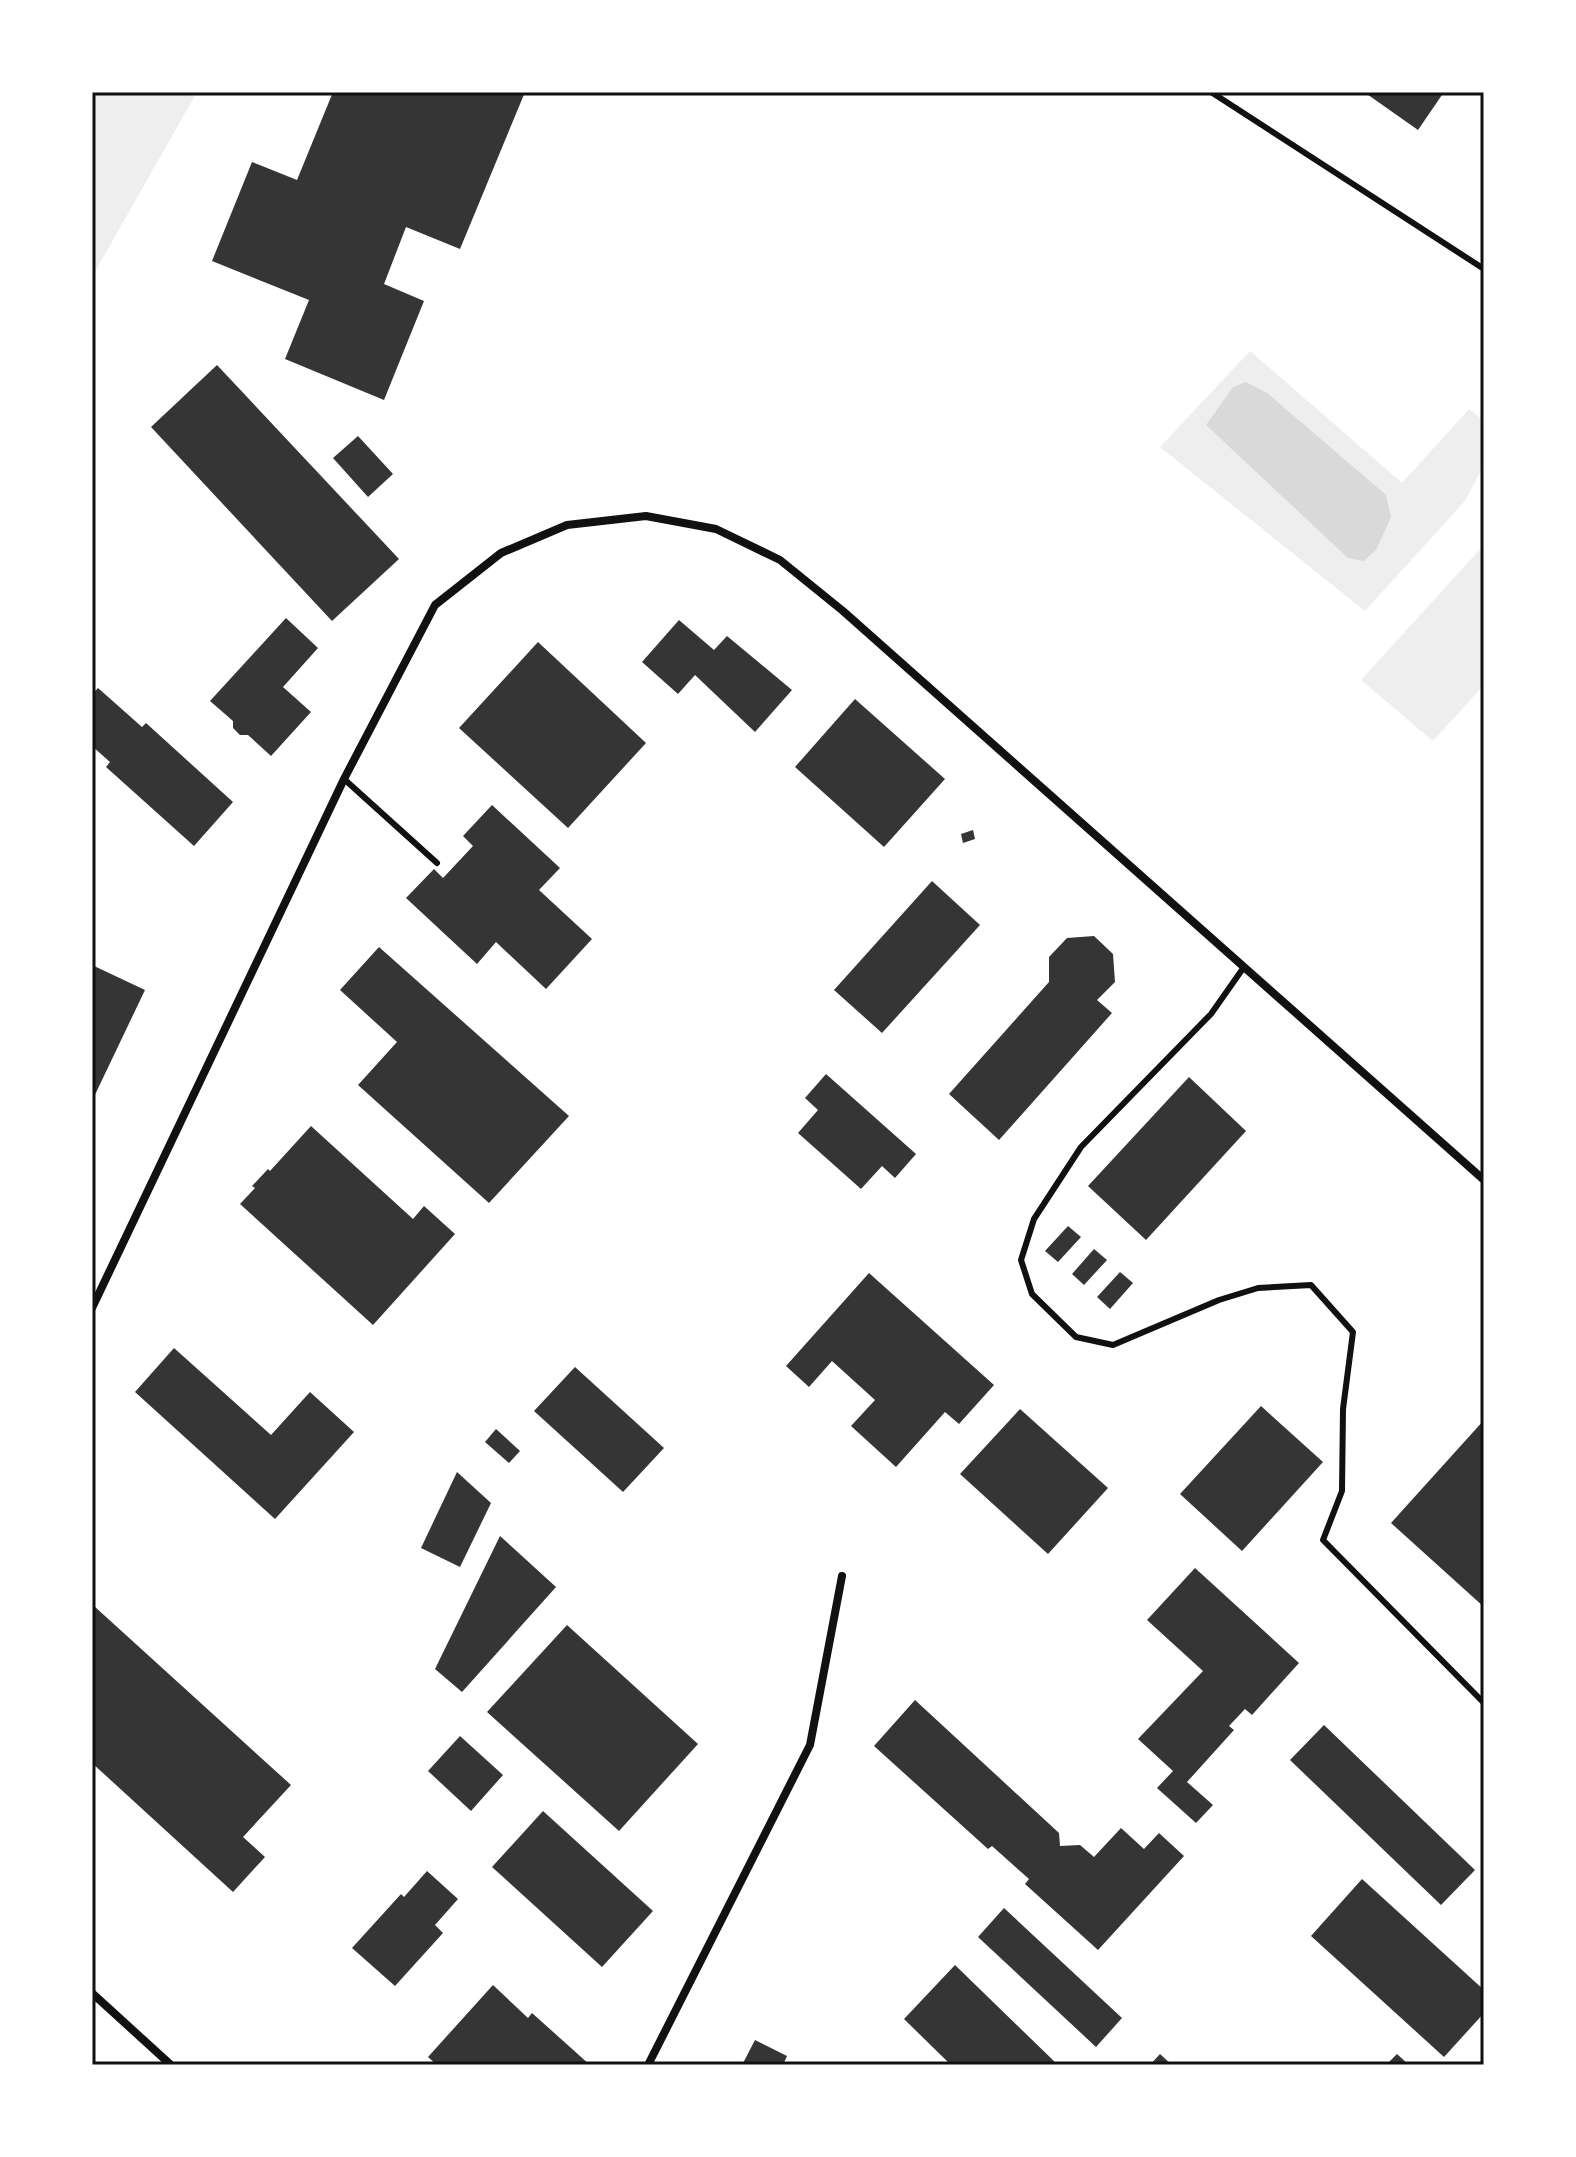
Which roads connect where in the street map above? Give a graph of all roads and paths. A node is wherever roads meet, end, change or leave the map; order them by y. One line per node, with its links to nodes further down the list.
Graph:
1 (1211, 92): 2 (lane)
2 (1484, 269)
3 (344, 779): 4 (lane); 5 (street); 7 (street)
4 (437, 863)
5 (1244, 967): 6 (street); 9 (lane)
6 (1484, 1180)
7 (92, 1308)
8 (842, 1576): 12 (street)
9 (1484, 1703)
10 (92, 1993): 11 (street)
11 (171, 2065)
12 (648, 2065)

